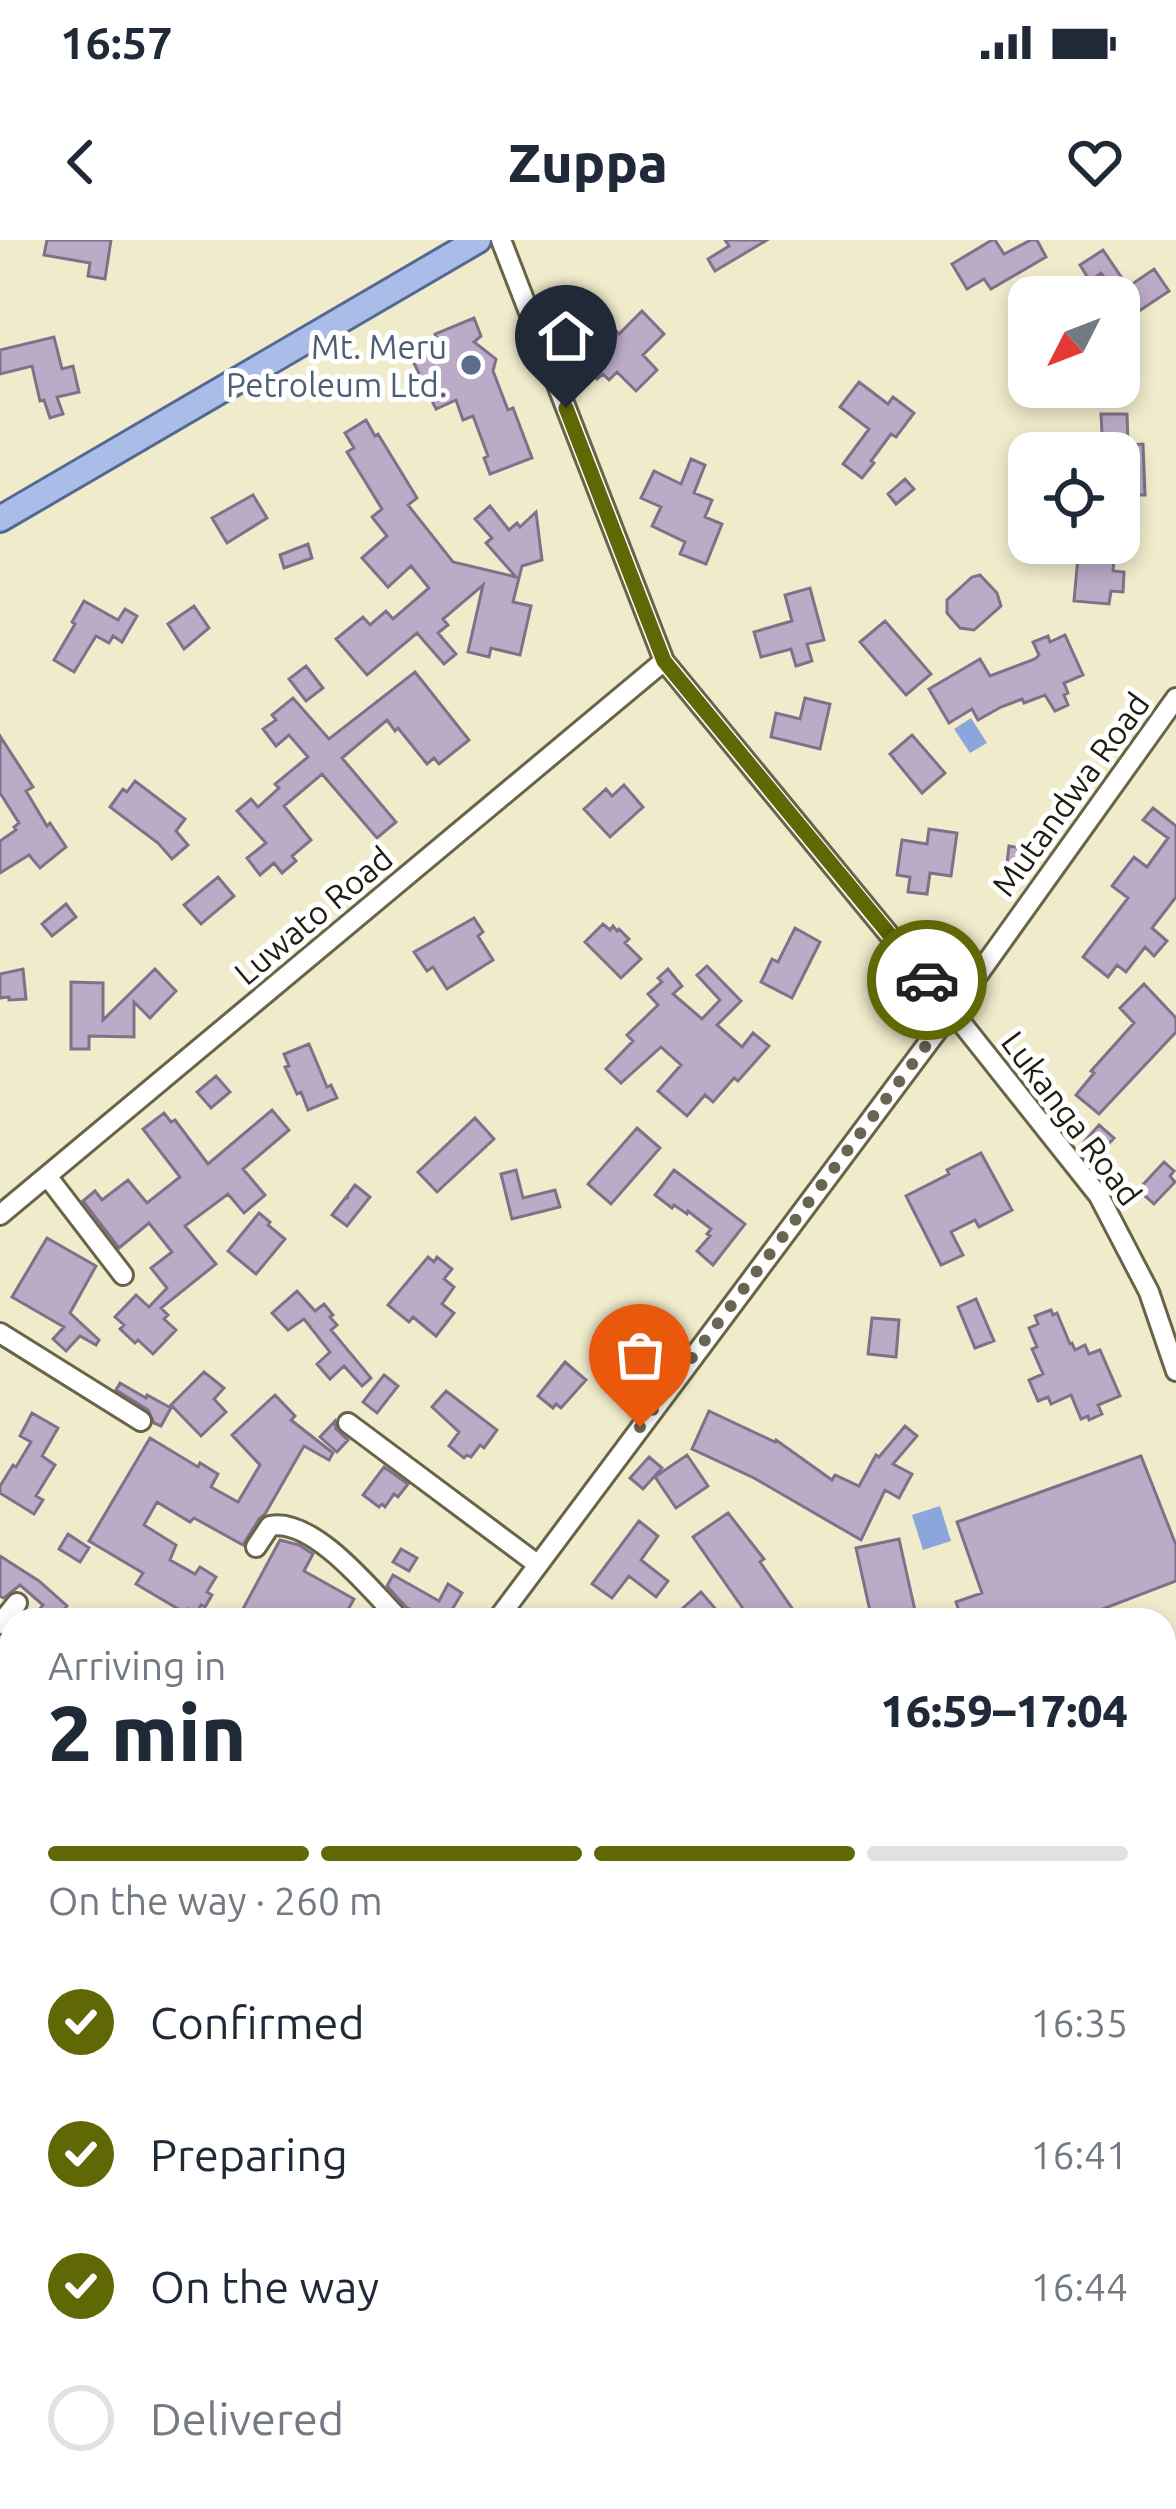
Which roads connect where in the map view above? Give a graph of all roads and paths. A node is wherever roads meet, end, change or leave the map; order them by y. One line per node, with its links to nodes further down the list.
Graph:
1 (478, 240): 3 (main road)
2 (501, 240): 4 (street, Lukanga Road)
3 (0, 519)
4 (664, 661): 6 (street, Lukanga Road); 7 (street, Luwato Road)
5 (1176, 698): 6 (street, Mutandwa Road)
6 (952, 1011): 11 (street, Lukanga Road); 15 (street, Mutandwa Road)
7 (47, 1176): 8 (street, Luwato Road); 9 (street)
8 (0, 1215)
9 (123, 1275)
10 (0, 1334): 12 (street)
11 (1176, 1371)
12 (141, 1420)
13 (348, 1423): 15 (street)
14 (256, 1547): 18 (street)
15 (537, 1564): 19 (street, Mutandwa Road)
16 (17, 1603): 17 (street)
17 (13, 1608)
18 (388, 1608)
19 (506, 1608)

